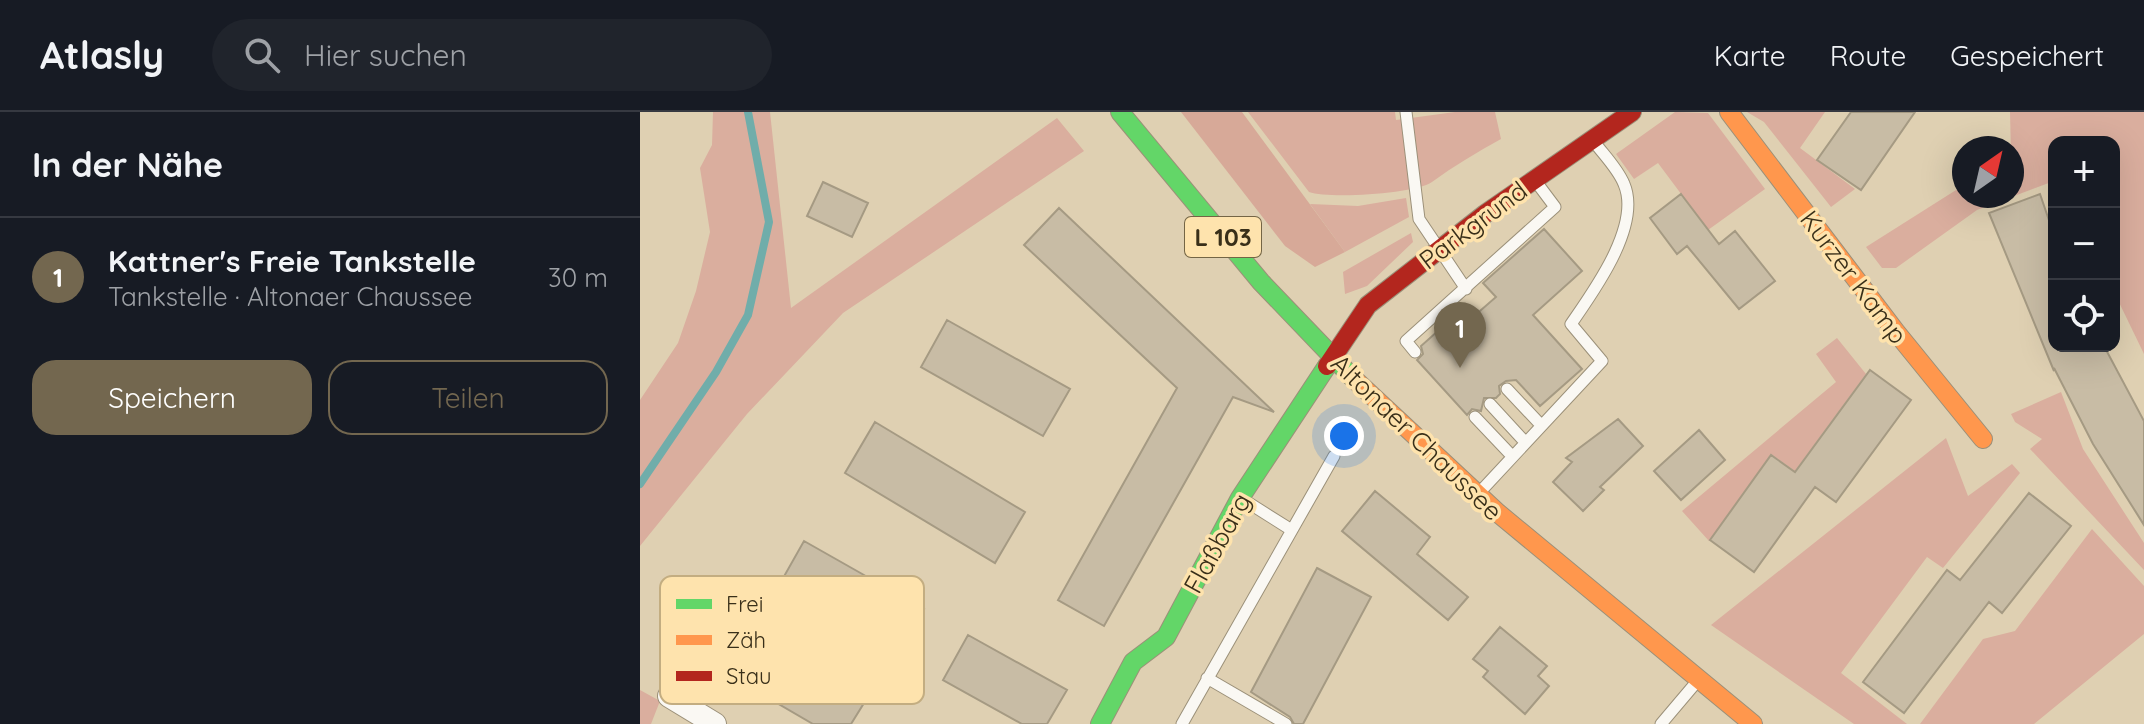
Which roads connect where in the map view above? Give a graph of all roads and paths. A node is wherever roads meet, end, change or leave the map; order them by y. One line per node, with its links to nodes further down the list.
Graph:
1 (1120, 112): 14 (street, Altonaer Chaussee / L 103)
2 (1406, 112): 7 (lane)
3 (1632, 112): 5 (street, Parkgrund)
4 (1729, 112): 19 (street, Kurzer Kamp)
5 (1593, 139): 6 (street, Parkgrund); 18 (lane)
6 (1534, 179): 7 (street, Parkgrund); 8 (lane)
7 (1441, 248): 8 (lane); 14 (street, Parkgrund)
8 (1466, 289): 9 (lane)
9 (1437, 314): 10 (lane); 11 (lane)
10 (1446, 324)
11 (1421, 328): 12 (lane); 13 (lane)
12 (1430, 338)
13 (1415, 352)
14 (1332, 357): 23 (street, Altonaer Chaussee / L 103); 24 (street, Flaßbarg)
15 (1507, 389): 18 (lane)
16 (1490, 404): 20 (lane)
17 (1475, 417): 22 (lane)
18 (1540, 424): 20 (lane)
19 (1983, 439)
20 (1525, 442): 22 (lane)
21 (1334, 456): 25 (lane)
22 (1512, 456): 23 (lane)
23 (1476, 497): 27 (street, Altonaer Chaussee / L 103)
24 (1240, 498): 25 (lane); 30 (street, Flaßbarg)
25 (1290, 529): 26 (lane)
26 (1207, 678): 31 (lane); 32 (lane)
27 (1697, 680): 33 (lane); 34 (street, Altonaer Chaussee / L 103)
28 (682, 704): 29 (street)
29 (715, 724)
30 (1100, 724)
31 (1182, 724)
32 (1286, 724)
33 (1661, 724)
34 (1753, 724)

